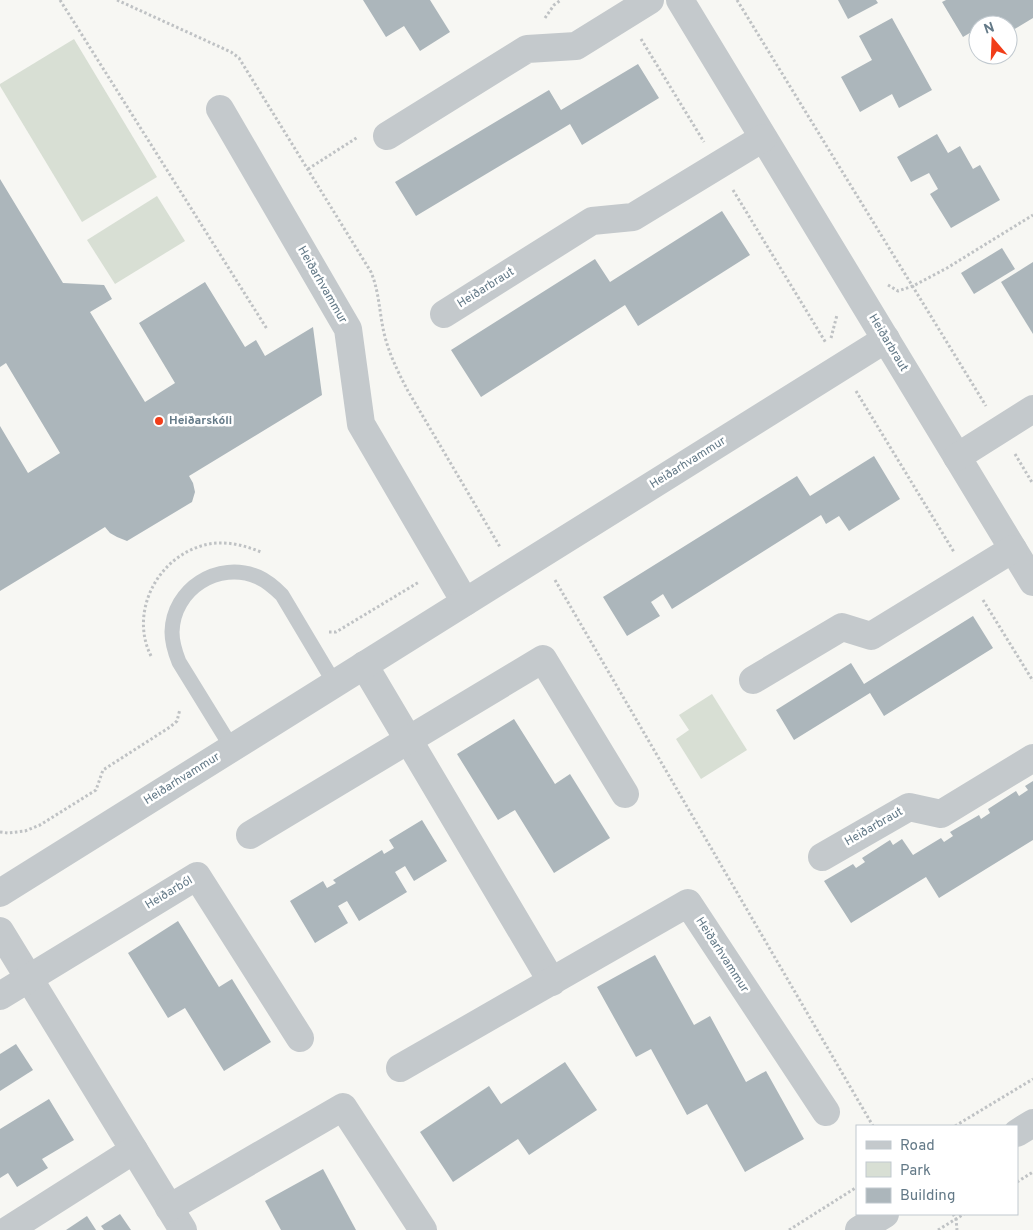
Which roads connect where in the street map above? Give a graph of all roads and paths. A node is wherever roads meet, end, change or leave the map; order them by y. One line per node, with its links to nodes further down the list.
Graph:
1 (60, 0): 9 (path)
2 (650, 0): 6 (street)
3 (680, 0): 7 (street, Heiðarbraut)
4 (737, 0): 12 (path)
5 (220, 109): 19 (street, Heiðarhvammur)
6 (387, 136)
7 (763, 138): 8 (street, Heiðarbraut); 10 (street, Heiðarbraut)
8 (444, 314)
9 (267, 329)
10 (886, 339): 13 (street, Heiðarbraut); 17 (street, Heiðarhvammur)
11 (1033, 409): 12 (street)
12 (1000, 430): 13 (street); 14 (path)
13 (957, 457): 15 (street, Heiðarbraut)
14 (1033, 484)
15 (1013, 549): 18 (street, Heiðarbraut); 23 (street)
16 (263, 553): 21 (path)
17 (540, 555): 19 (street, Heiðarhvammur); 43 (path)
18 (1033, 582)
19 (459, 592): 20 (path); 22 (street, Heiðarhvammur)
20 (324, 630)
21 (155, 662)
22 (364, 665): 24 (street, Heiðarhvammur); 26 (street)
23 (753, 680)
24 (335, 684): 27 (street, Heiðarhvammur); 27 (lane)
25 (180, 705): 30 (path)
26 (408, 740): 29 (street); 31 (street); 36 (street)
27 (232, 748): 33 (street, Heiðarhvammur)
28 (1033, 758): 32 (street, Heiðarbraut)
29 (626, 794)
30 (0, 832)
31 (250, 835)
32 (822, 857)
33 (0, 892)
34 (0, 931): 35 (street)
35 (29, 978): 37 (street, Heiðarból); 38 (street, Heiðarból); 46 (street)
36 (552, 982): 39 (street, Heiðarhvammur); 41 (street, Heiðarhvammur)
37 (0, 996)
38 (300, 1038)
39 (400, 1068)
40 (1033, 1079): 44 (path)
41 (826, 1112)
42 (1033, 1123): 45 (street)
43 (872, 1125)
44 (957, 1125)
45 (1018, 1132)
46 (134, 1150): 53 (street); 55 (street)
47 (1033, 1172): 48 (path)
48 (1018, 1181)
49 (856, 1188): 57 (path)
50 (883, 1215): 58 (street)
51 (954, 1215): 54 (path)
52 (962, 1215): 54 (path)
53 (176, 1219): 56 (street)
54 (956, 1219): 59 (path); 60 (path)
55 (8, 1230)
56 (422, 1230)
57 (789, 1230)
58 (859, 1230)
59 (938, 1230)
60 (957, 1230)

